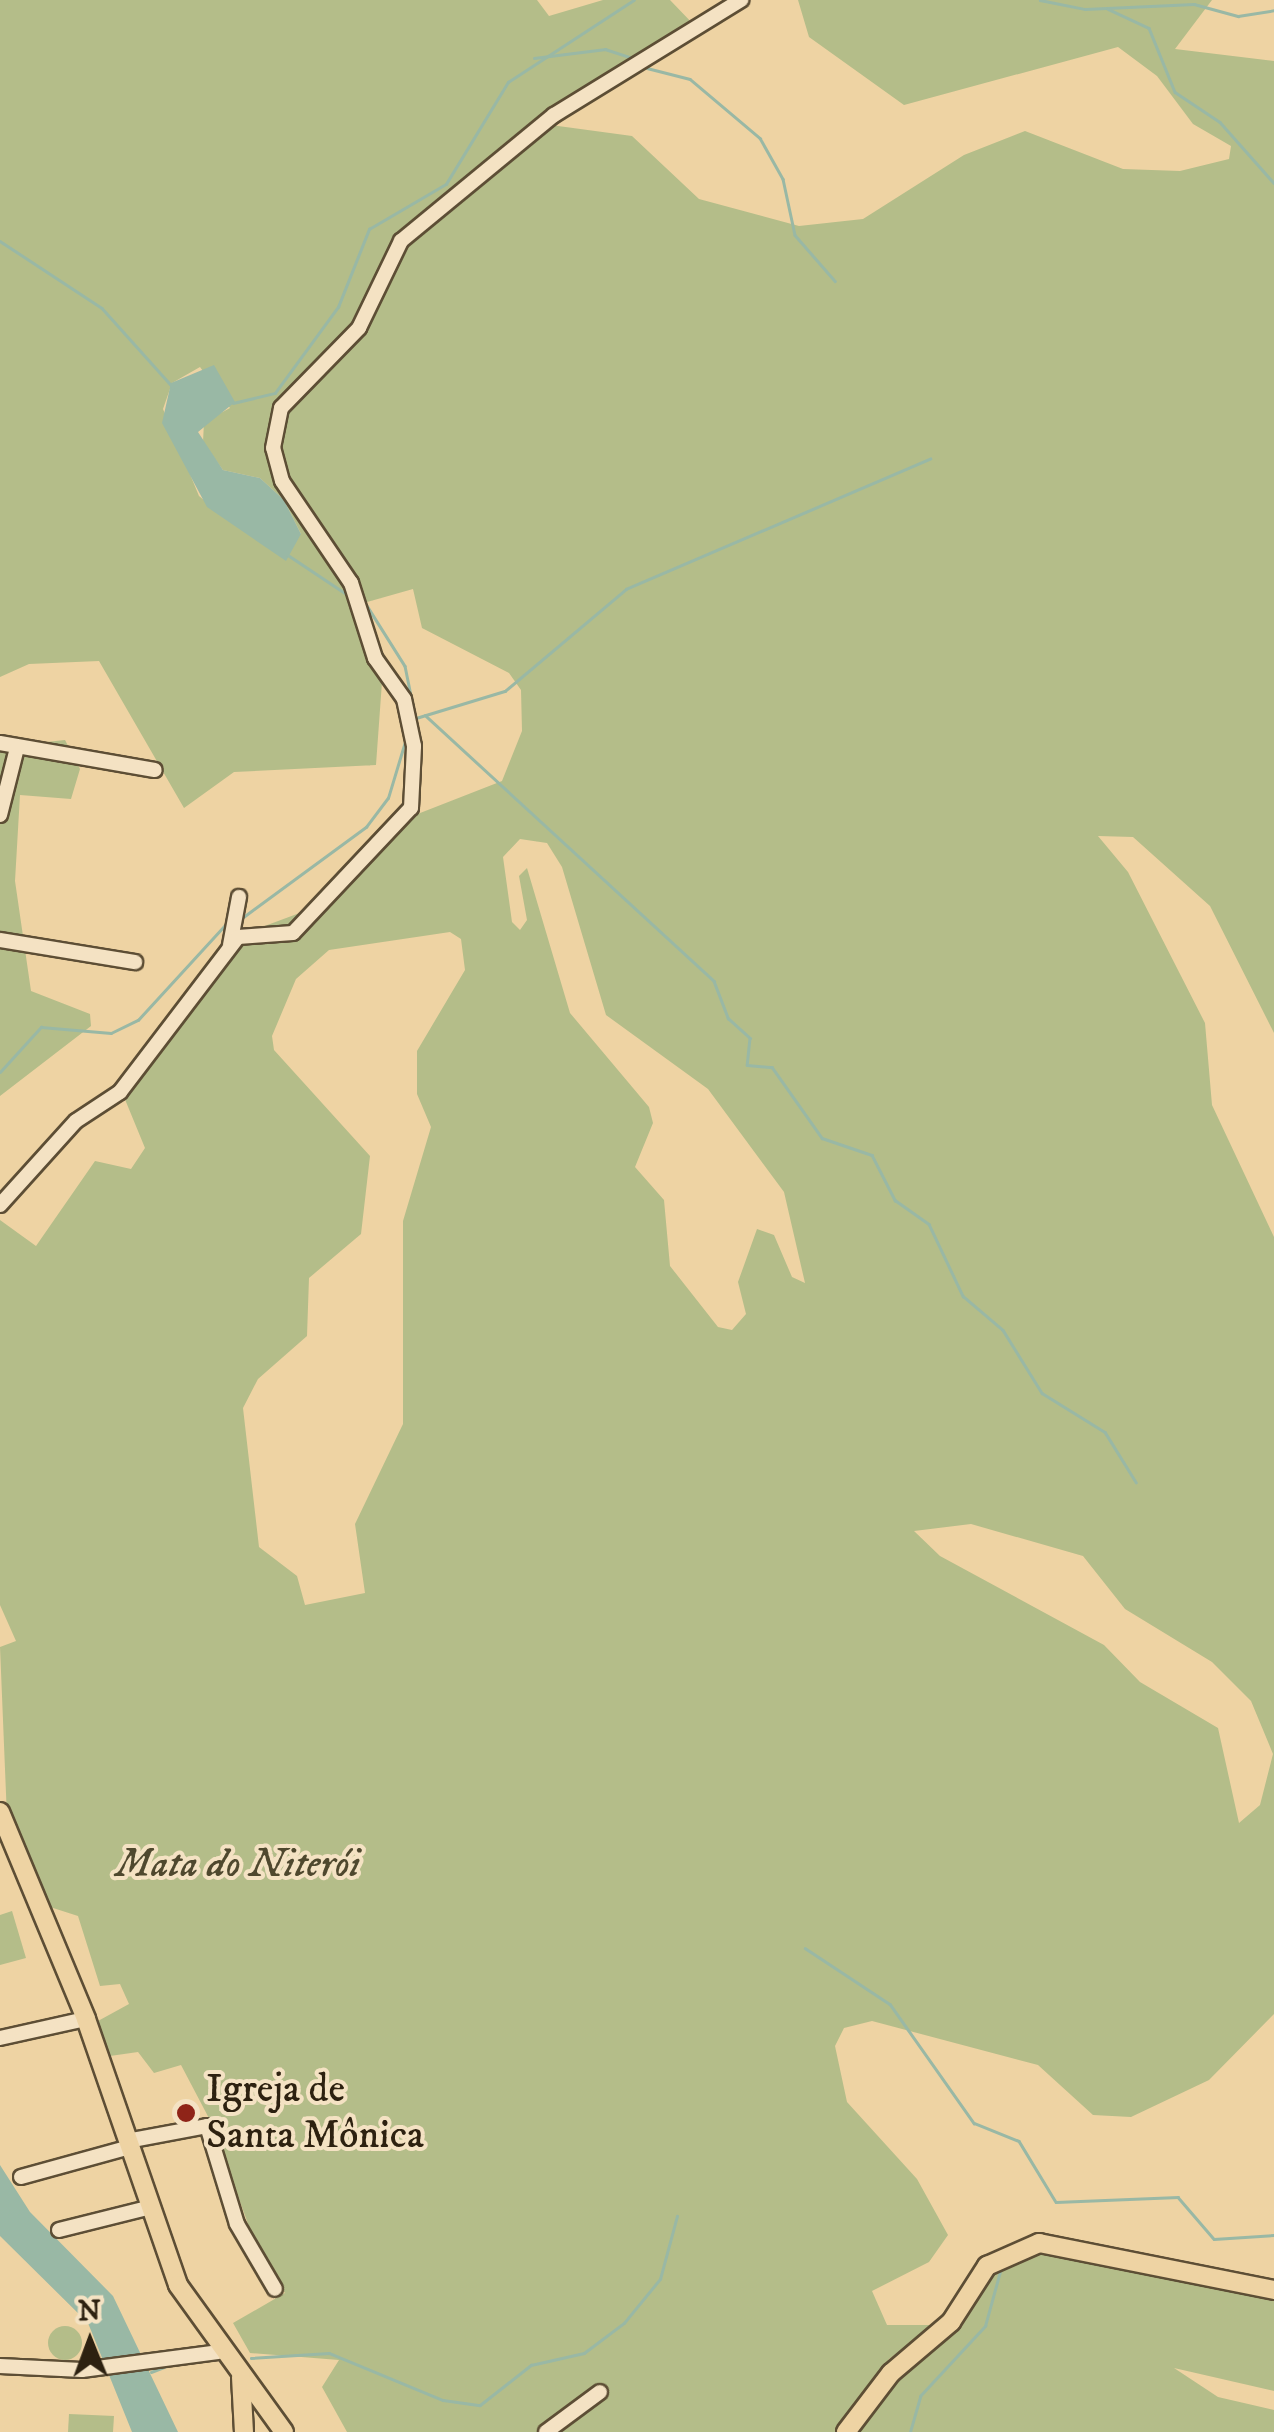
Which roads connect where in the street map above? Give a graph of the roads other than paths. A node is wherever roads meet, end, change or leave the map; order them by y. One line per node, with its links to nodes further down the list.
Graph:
1 (741, 0): 8 (street)
2 (0, 743): 3 (street)
3 (17, 748): 4 (street); 5 (street)
4 (155, 770)
5 (0, 815)
6 (239, 897): 8 (street)
7 (0, 940): 9 (street)
8 (230, 946): 10 (street)
9 (135, 962)
10 (5, 1201): 11 (street)
11 (0, 1213)
12 (0, 1812): 13 (main road)
13 (86, 2019): 14 (street); 15 (main road)
14 (0, 2038)
15 (128, 2144): 16 (street); 17 (main road); 19 (street)
16 (20, 2177)
17 (151, 2207): 18 (street); 21 (main road)
18 (59, 2230)
19 (275, 2289)
20 (1274, 2290): 28 (main road)
21 (218, 2352): 22 (street); 23 (main road)
22 (0, 2366)
23 (241, 2377): 25 (main road); 26 (main road)
24 (600, 2392): 27 (street)
25 (244, 2432)
26 (284, 2432)
27 (546, 2432)
28 (846, 2432)

